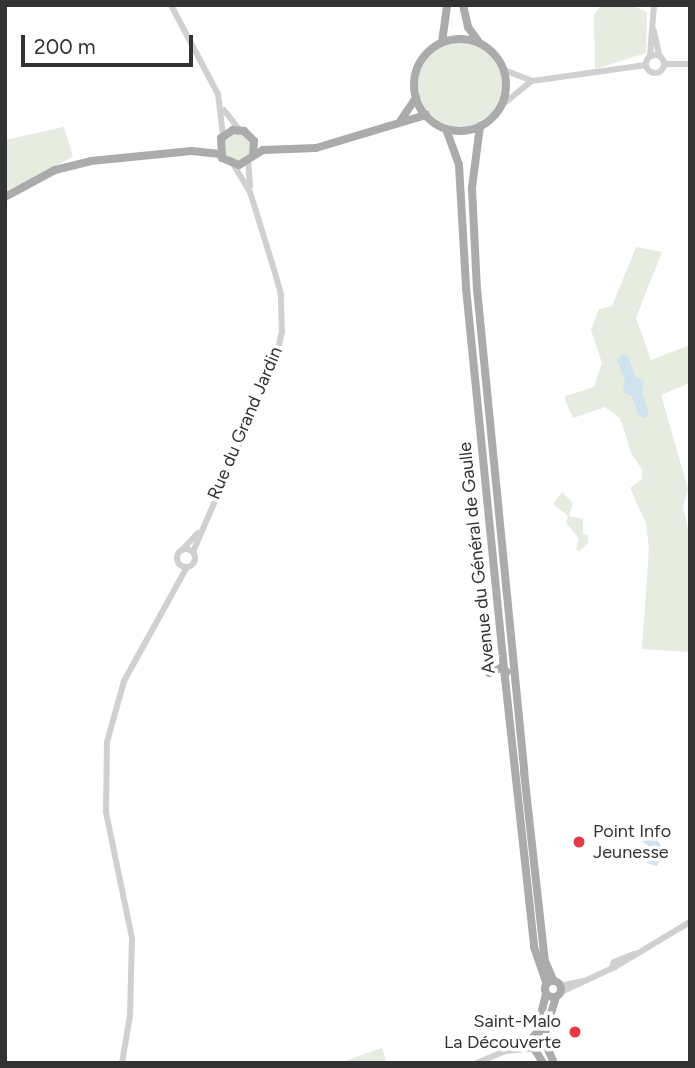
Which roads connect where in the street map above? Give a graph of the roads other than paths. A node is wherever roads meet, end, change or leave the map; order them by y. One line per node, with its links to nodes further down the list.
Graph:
1 (171, 5): 17 (street)
2 (447, 5): 6 (main road)
3 (463, 5): 7 (main road)
4 (654, 5): 5 (street)
5 (654, 32): 8 (street); 9 (street)
6 (442, 42): 7 (main road); 15 (main road)
7 (479, 42): 13 (main road)
8 (659, 55): 9 (street); 10 (street)
9 (650, 56): 12 (street)
10 (665, 64): 11 (street); 12 (street)
11 (690, 64)
12 (646, 65): 14 (street)
13 (504, 70): 14 (street); 16 (main road)
14 (532, 81): 16 (street)
15 (416, 99): 18 (main road); 19 (main road)
16 (502, 105): 20 (main road)
17 (223, 108): 22 (street); 23 (street)
18 (426, 115): 19 (main road); 21 (main road)
19 (401, 120): 26 (main road)
20 (480, 126): 21 (main road); 39 (main road, Avenue du Général de Gaulle)
21 (446, 129): 38 (main road, Avenue du Général de Gaulle)
22 (239, 130): 23 (main road); 24 (main road)
23 (222, 137): 25 (main road); 27 (main road)
24 (254, 141): 26 (main road); 28 (main road)
25 (195, 150): 27 (main road); 31 (main road)
26 (263, 150): 28 (main road)
27 (220, 154): 29 (main road)
28 (250, 158): 29 (main road); 30 (street, Rue du Grand Jardin)
29 (234, 165): 30 (street, Rue du Grand Jardin)
30 (250, 192): 32 (street, Rue du Grand Jardin)
31 (5, 197)
32 (199, 531): 33 (street, Rue du Grand Jardin); 34 (street, Rue du Grand Jardin)
33 (182, 550): 34 (street); 35 (street)
34 (193, 552): 36 (street, Rue du Grand Jardin)
35 (179, 563): 36 (street); 37 (street)
36 (187, 567): 37 (street)
37 (171, 589): 43 (street)
38 (505, 674): 39 (main road); 41 (main road, Avenue du Général de Gaulle)
39 (514, 683): 41 (main road, Avenue du Général de Gaulle)
40 (690, 922): 41 (street)
41 (556, 988): 42 (main road); 42 (main road)
42 (535, 1043): 44 (street); 45 (main road); 46 (main road)
43 (122, 1063)
44 (477, 1063)
45 (543, 1063)
46 (554, 1063)

